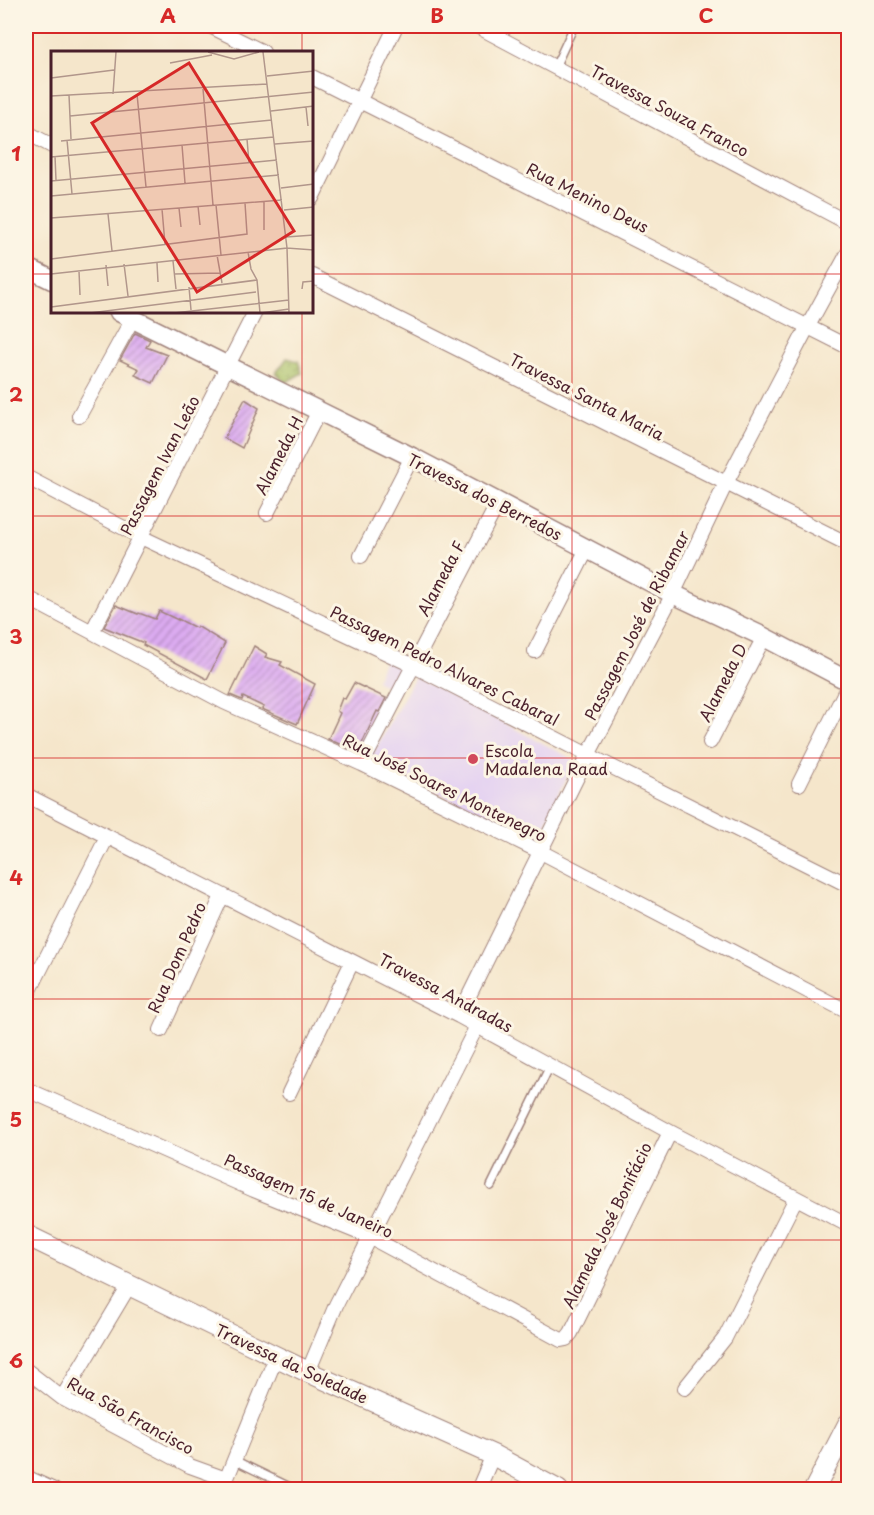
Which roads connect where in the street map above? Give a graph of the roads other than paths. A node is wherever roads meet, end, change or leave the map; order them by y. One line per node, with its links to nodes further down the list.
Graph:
1 (210, 26): 5 (street)
2 (396, 26): 8 (street)
3 (480, 26): 6 (street, Travessa Souza Franco)
4 (573, 26): 6 (lane)
5 (261, 51)
6 (555, 67): 12 (street, Travessa Souza Franco)
7 (314, 78): 8 (street, Rua Menino Deus)
8 (359, 101): 11 (street); 19 (street, Rua Menino Deus)
9 (26, 132): 10 (street)
10 (51, 145)
11 (314, 194)
12 (849, 223)
13 (849, 253): 19 (street, Passagem José de Ribamar)
14 (26, 268): 16 (street)
15 (314, 277): 26 (street, Travessa Santa Maria)
16 (51, 280)
17 (254, 314): 21 (street, Passagem Ivan Leão)
18 (126, 315): 21 (street, Travessa dos Berredos); 23 (street)
19 (807, 326): 20 (street, Rua Menino Deus); 26 (street, Passagem José de Ribamar)
20 (849, 347)
21 (228, 366): 22 (street, Travessa dos Berredos); 29 (street, Passagem Ivan Leão)
22 (318, 411): 24 (street, Travessa dos Berredos); 28 (street, Alameda H)
23 (79, 417)
24 (412, 457): 27 (street, Travessa dos Berredos); 32 (street)
25 (26, 477): 29 (street, Passagem Pedro Alvares Cabaral)
26 (726, 483): 30 (street, Travessa Santa Maria); 33 (street, Passagem José de Ribamar)
27 (498, 503): 31 (street, Travessa dos Berredos); 38 (street, Alameda F)
28 (267, 513)
29 (141, 537): 35 (street, Passagem Ivan Leão); 38 (street, Passagem Pedro Alvares Cabaral)
30 (849, 544)
31 (587, 549): 33 (street, Travessa dos Berredos); 37 (street)
32 (361, 556)
33 (673, 594): 36 (street, Travessa dos Berredos); 42 (street, Passagem José de Ribamar)
34 (26, 597): 35 (street, Rua José Soares Montenegro)
35 (92, 632): 43 (street, Rua José Soares Montenegro)
36 (764, 638): 39 (street, Travessa dos Berredos); 41 (street, Alameda D)
37 (535, 651)
38 (412, 665): 42 (street, Passagem Pedro Alvares Cabaral); 43 (street, Alameda F)
39 (849, 681)
40 (849, 686): 44 (street)
41 (710, 742)
42 (588, 755): 47 (street, Passagem José de Ribamar); 48 (street, Passagem Pedro Alvares Cabaral)
43 (362, 764): 47 (street, Rua José Soares Montenegro)
44 (799, 784)
45 (26, 795): 46 (street, Travessa Andradas)
46 (107, 837): 49 (street, Travessa Andradas); 51 (street)
47 (541, 852): 52 (street, Rua José Soares Montenegro); 53 (street, Passagem José de Ribamar)
48 (849, 885)
49 (222, 896): 50 (street, Travessa Andradas); 55 (street, Rua Dom Pedro)
50 (352, 962): 53 (street, Travessa Andradas); 58 (street)
51 (26, 998)
52 (849, 1012)
53 (459, 1016): 54 (street, Travessa Andradas)
54 (477, 1026): 56 (street, Travessa Andradas); 64 (street)
55 (161, 1030)
56 (550, 1066): 59 (street, Travessa Andradas); 60 (lane)
57 (26, 1089): 64 (street, Passagem 15 de Janeiro)
58 (289, 1093)
59 (669, 1132): 61 (street, Travessa Andradas); 66 (street, Alameda José Bonifácio)
60 (491, 1186)
61 (796, 1198): 62 (street, Travessa Andradas); 70 (street)
62 (849, 1225)
63 (26, 1235): 65 (main road, Travessa da Soledade)
64 (370, 1238): 66 (street, Passagem 15 de Janeiro); 69 (street)
65 (129, 1286): 67 (main road, Travessa da Soledade); 71 (street)
66 (571, 1333)
67 (276, 1357): 69 (main road, Travessa da Soledade); 74 (street)
68 (26, 1370): 71 (street, Rua São Francisco)
69 (308, 1372): 73 (main road, Travessa da Soledade)
70 (685, 1388)
71 (62, 1398): 76 (street, Rua São Francisco)
72 (849, 1424): 81 (main road)
73 (493, 1455): 79 (street); 80 (main road, Travessa da Soledade)
74 (234, 1461): 76 (street); 78 (lane)
75 (26, 1477): 77 (street)
76 (224, 1484)
77 (54, 1490)
78 (296, 1490)
79 (478, 1490)
80 (558, 1490)
81 (814, 1490)

